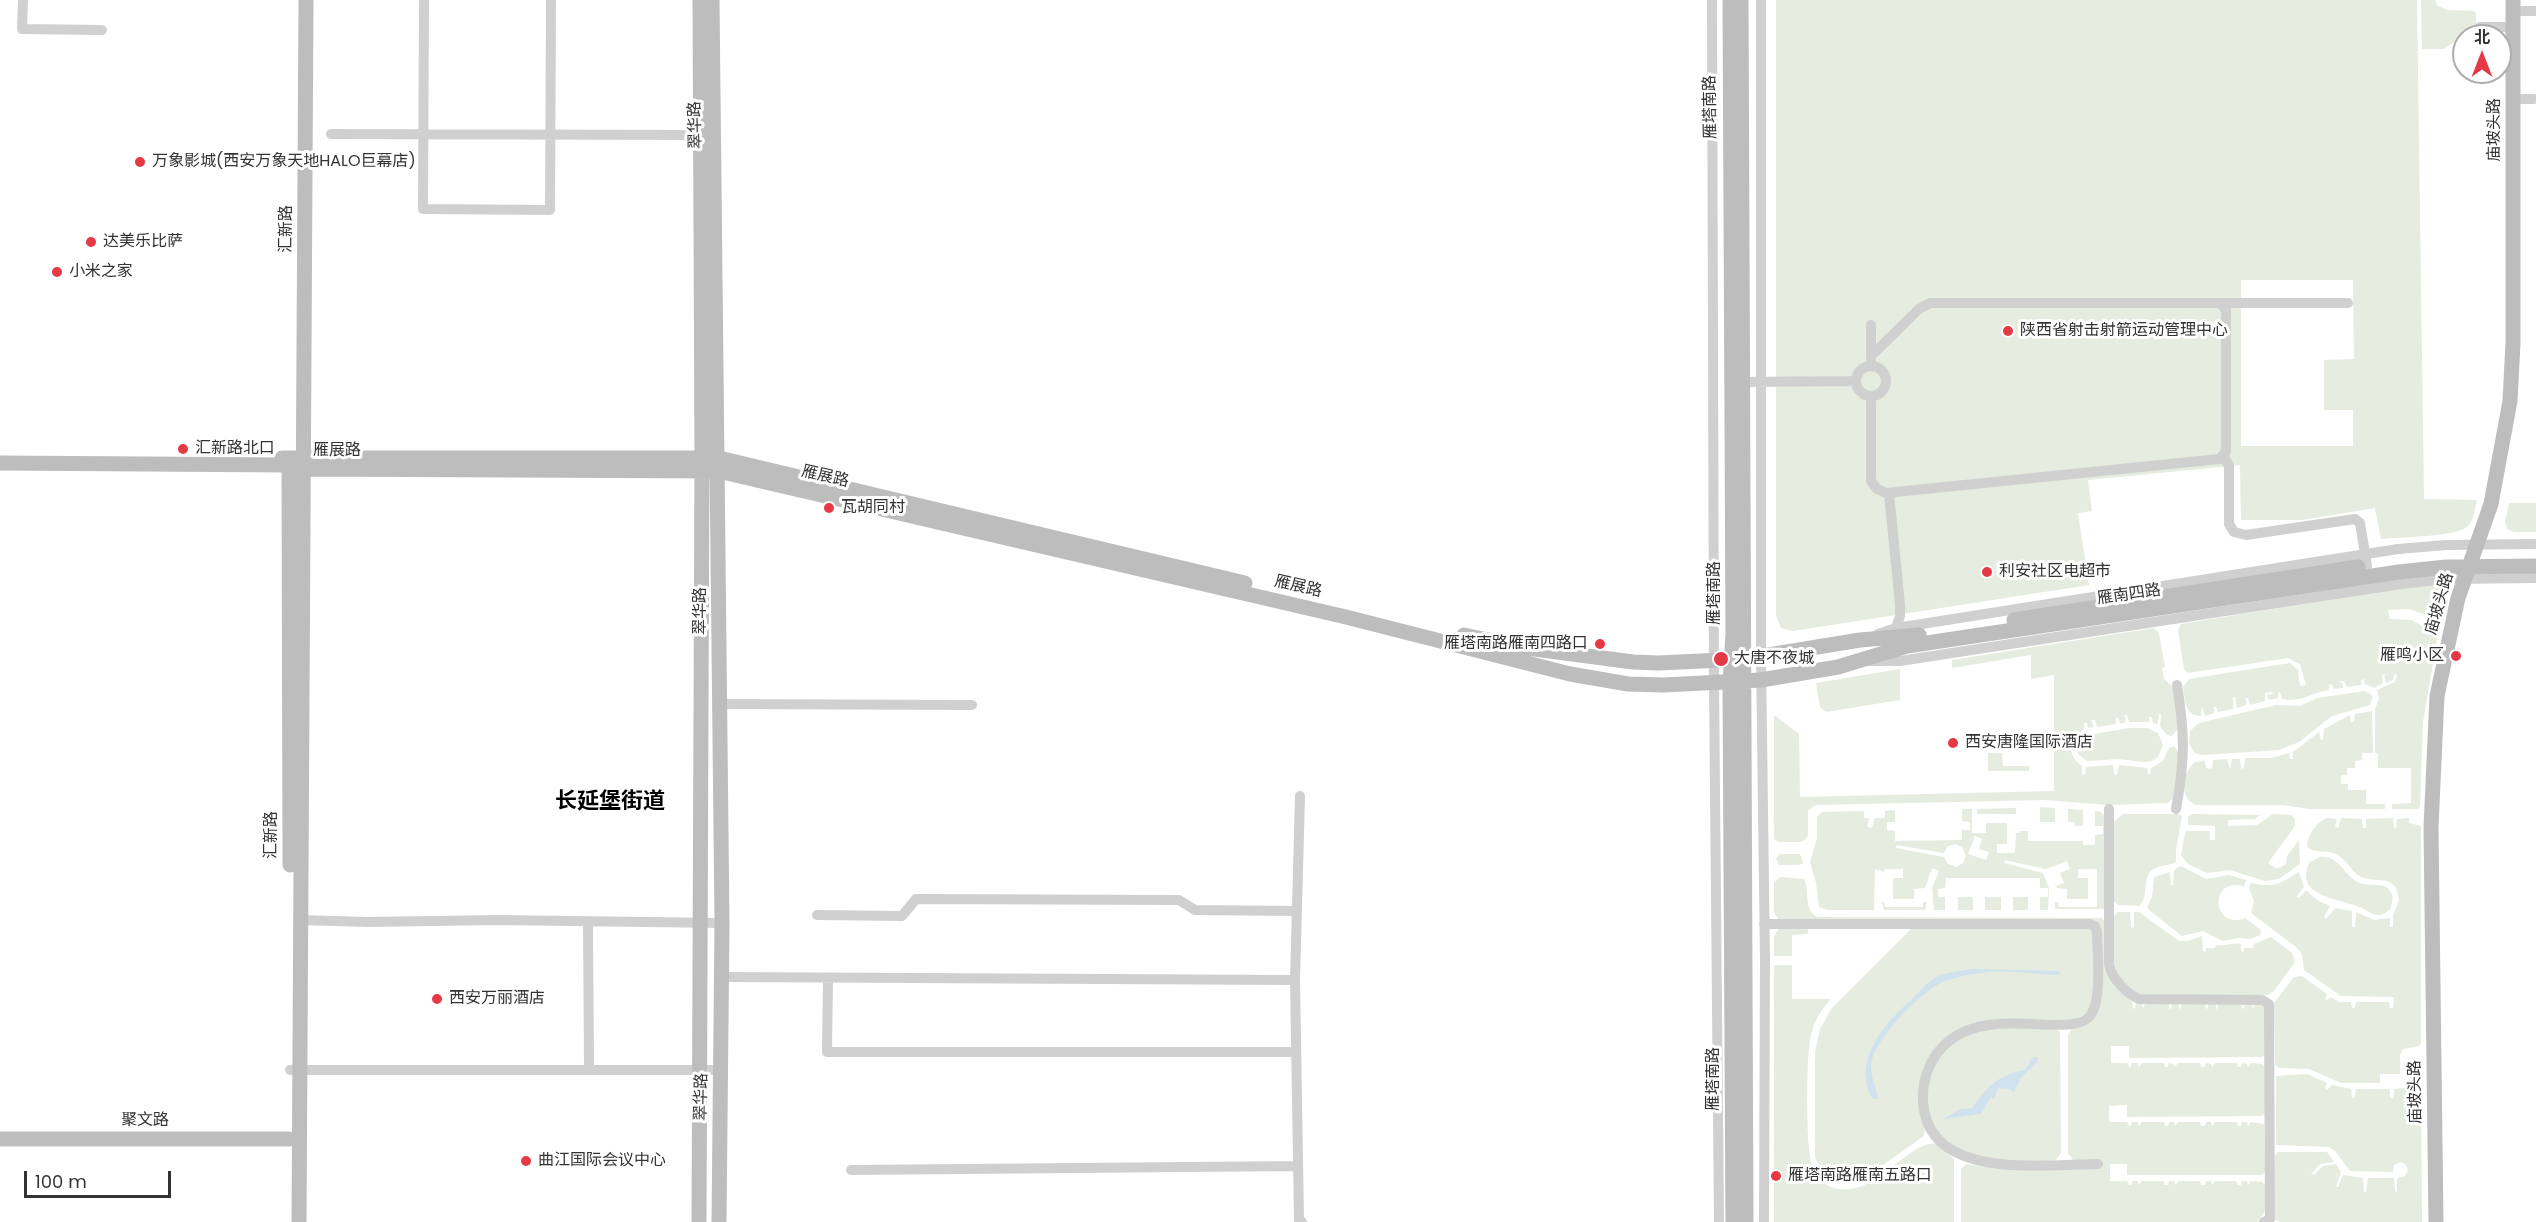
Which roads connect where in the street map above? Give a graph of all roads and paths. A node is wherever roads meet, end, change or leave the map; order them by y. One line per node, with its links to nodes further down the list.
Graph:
1 (23, 0): 14 (street)
2 (306, 0): 32 (main road, 汇新路)
3 (424, 0): 18 (street)
4 (551, 0): 19 (street)
5 (700, 0): 20 (main road, 翠华路)
6 (712, 0): 34 (main road, 翠华路)
7 (1712, 0): 46 (street)
8 (1730, 0): 45 (main road, 雁塔南路)
9 (1741, 0): 25 (main road, 雁塔南路)
10 (1761, 0): 26 (street)
11 (2513, 5): 12 (street); 13 (main road, 庙坡头路)
12 (2536, 11)
13 (2513, 27): 15 (main road, 庙坡头路)
14 (102, 30)
15 (2513, 99): 16 (street); 39 (main road, 庙坡头路)
16 (2534, 99)
17 (331, 134): 18 (street)
18 (423, 134): 19 (street); 19 (street)
19 (550, 134): 20 (street)
20 (700, 135): 33 (main road, 翠华路)
21 (2220, 303): 22 (street); 24 (street); 30 (street)
22 (2348, 303)
23 (1871, 325): 24 (street)
24 (1871, 361): 27 (street); 28 (street)
25 (1743, 381): 26 (street); 45 (main road, 雁塔南路)
26 (1761, 381): 27 (street); 44 (street)
27 (1856, 381): 28 (street)
28 (1871, 396): 35 (street)
29 (0, 455): 32 (main road, 雁展路)
30 (2224, 457): 35 (street); 38 (street)
31 (0, 463): 32 (main road, 雁展路)
32 (299, 464): 33 (main road, 雁展路); 58 (main road, 汇新路); 69 (main road, 汇新路)
33 (701, 465): 34 (main road, 雁展路); 60 (main road, 翠华路)
34 (718, 465): 46 (main road, 雁展路); 49 (main road, 雁展路); 51 (main road, 翠华路)
35 (1889, 493): 42 (street)
36 (2536, 544): 39 (street)
37 (2536, 556): 39 (main road, 雁南四路)
38 (2366, 560): 39 (main road, 雁南四路); 42 (street); 43 (main road, 雁南四路)
39 (2472, 561): 40 (main road, 雁南四路); 41 (street); 47 (main road, 雁南四路); 88 (main road, 庙坡头路)
40 (2536, 566)
41 (2536, 578)
42 (1896, 628): 43 (street)
43 (1860, 640): 44 (main road, 雁南四路)
44 (1761, 656): 45 (main road, 雁南四路); 47 (street)
45 (1738, 659): 46 (main road, 雁展路); 48 (main road, 雁塔南路)
46 (1714, 660): 49 (street)
47 (1761, 680): 48 (main road, 雁南四路); 62 (street)
48 (1736, 682): 49 (main road, 雁展路); 64 (main road, 雁塔南路)
49 (1714, 683): 64 (street)
50 (2177, 685): 55 (street)
51 (720, 704): 52 (street); 61 (main road, 翠华路)
52 (972, 705)
53 (1300, 796): 56 (street)
54 (2109, 809): 87 (street)
55 (2176, 809)
56 (1297, 911): 57 (street); 67 (street)
57 (817, 915)
58 (300, 920): 59 (street); 69 (main road, 汇新路)
59 (588, 922): 60 (street); 70 (street)
60 (701, 922): 61 (street); 71 (main road, 翠华路)
61 (722, 922): 65 (main road, 翠华路)
62 (1764, 924): 63 (street); 75 (street)
63 (1765, 964): 64 (street); 86 (street)
64 (1731, 965): 83 (street); 84 (main road, 雁塔南路); 85 (main road, 雁塔南路)
65 (721, 977): 66 (street); 72 (main road, 翠华路)
66 (828, 978): 67 (street); 68 (street)
67 (1295, 980): 68 (street)
68 (1296, 1052): 76 (street)
69 (295, 1070): 70 (street); 74 (main road, 汇新路); 80 (main road, 汇新路)
70 (589, 1070): 71 (street)
71 (700, 1070): 72 (street); 81 (main road, 翠华路)
72 (720, 1070): 82 (main road, 翠华路)
73 (0, 1139): 74 (main road, 聚文路)
74 (290, 1139): 79 (main road, 汇新路)
75 (2098, 1164)
76 (1299, 1166): 77 (street); 78 (street)
77 (851, 1170)
78 (1299, 1221)
79 (289, 1222)
80 (299, 1222)
81 (699, 1222)
82 (719, 1222)
83 (1719, 1222)
84 (1733, 1222)
85 (1746, 1222)
86 (1764, 1222)
87 (2264, 1222)
88 (2436, 1222)

